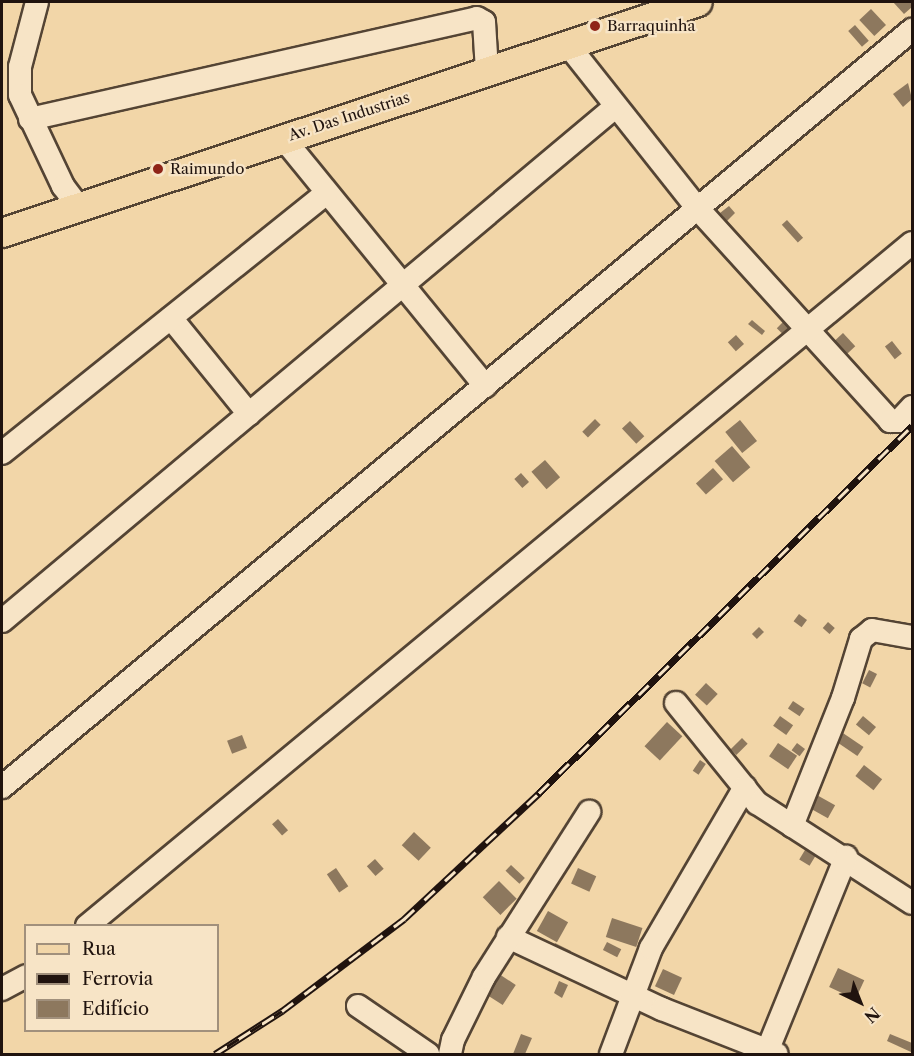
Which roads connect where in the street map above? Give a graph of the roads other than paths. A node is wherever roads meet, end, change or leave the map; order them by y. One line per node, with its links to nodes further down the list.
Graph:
1 (37, 2): 6 (street)
2 (698, 2): 4 (main road, Av. Das Industrias)
3 (912, 30): 12 (street)
4 (568, 45): 5 (main road, Av. Das Industrias); 7 (street)
5 (487, 71): 8 (street); 9 (main road, Av. Das Industrias)
6 (11, 98): 8 (street)
7 (615, 107): 12 (street); 15 (street)
8 (30, 119): 11 (street)
9 (283, 138): 10 (street); 11 (main road, Av. Das Industrias)
10 (327, 193): 15 (street); 16 (street)
11 (79, 207): 13 (main road, Av. Das Industrias)
12 (699, 210): 17 (street); 18 (street)
13 (2, 233)
14 (912, 243): 17 (street)
15 (402, 284): 18 (street); 20 (street)
16 (171, 318): 20 (street); 21 (street)
17 (808, 330): 19 (street); 31 (street)
18 (485, 386): 25 (street)
19 (912, 407)
20 (249, 414): 22 (street)
21 (2, 453)
22 (2, 621)
23 (912, 637): 28 (street)
24 (676, 703): 26 (street)
25 (2, 787)
26 (746, 787): 28 (street); 35 (street)
27 (589, 812): 32 (street)
28 (792, 826): 29 (street)
29 (846, 857): 30 (street); 37 (street)
30 (912, 903)
31 (89, 924)
32 (508, 937): 35 (street); 39 (street)
33 (24, 977): 34 (street)
34 (2, 989)
35 (632, 995): 37 (street); 40 (street)
36 (358, 1006): 38 (street)
37 (770, 1053)
38 (428, 1054)
39 (450, 1054)
40 (611, 1054)

